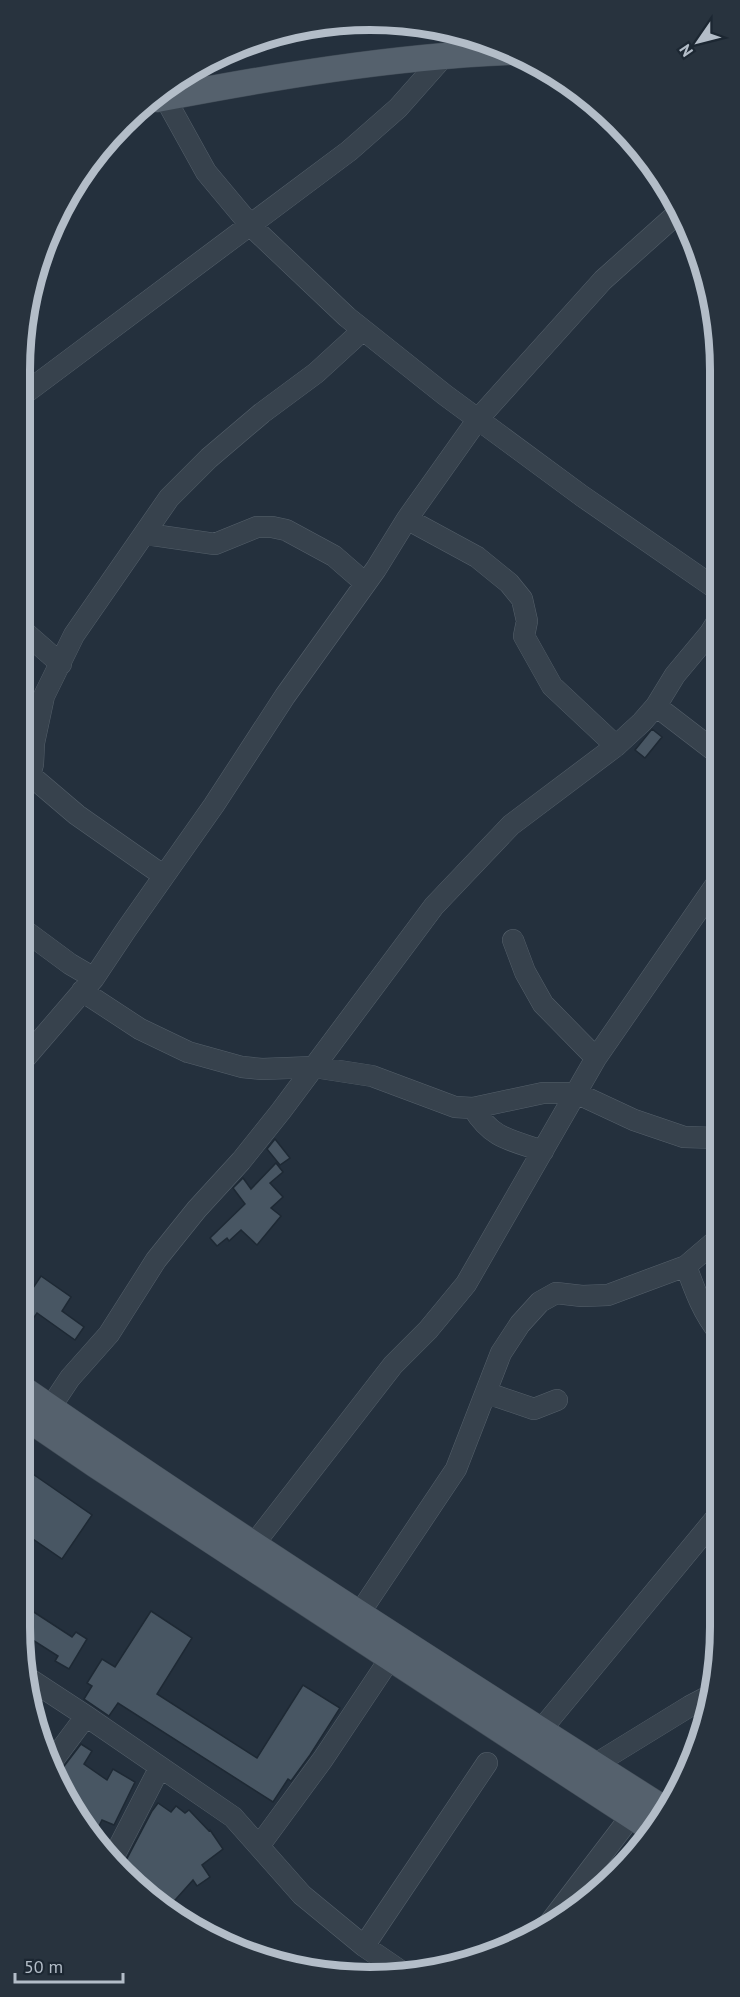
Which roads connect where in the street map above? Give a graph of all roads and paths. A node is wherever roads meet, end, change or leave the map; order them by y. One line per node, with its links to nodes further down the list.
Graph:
1 (491, 53): 2 (main road)
2 (445, 55): 3 (main road); 6 (street)
3 (166, 98)
4 (162, 101): 6 (street)
5 (673, 217): 9 (street)
6 (250, 226): 7 (street); 8 (street)
7 (363, 330): 9 (street); 11 (street)
8 (30, 390)
9 (478, 419): 10 (street); 13 (street)
10 (408, 519): 12 (street); 18 (street)
11 (146, 534): 12 (street); 16 (street)
12 (365, 583): 22 (street)
13 (710, 584)
14 (710, 633): 17 (street)
15 (30, 637): 16 (street)
16 (62, 664): 20 (street)
17 (656, 706): 18 (street); 19 (street)
18 (616, 746): 29 (street)
19 (710, 747)
20 (30, 759)
21 (30, 785): 22 (street)
22 (164, 876): 26 (street)
23 (710, 893): 28 (street)
24 (30, 934): 26 (street)
25 (513, 940): 28 (street)
26 (88, 985): 27 (street); 29 (street)
27 (30, 1052)
28 (596, 1058): 30 (street)
29 (314, 1067): 31 (street); 40 (street)
30 (576, 1093): 31 (street); 32 (street); 33 (street)
31 (473, 1108): 33 (street)
32 (710, 1138)
33 (543, 1151): 43 (street)
34 (710, 1246): 35 (street)
35 (686, 1266): 36 (street); 38 (street)
36 (710, 1322)
37 (30, 1394): 40 (main road)
38 (485, 1397): 39 (street); 44 (street)
39 (557, 1400)
40 (50, 1408): 43 (main road)
41 (30, 1420): 45 (main road)
42 (710, 1525): 51 (street)
43 (254, 1544): 44 (main road)
44 (359, 1614): 45 (main road)
45 (395, 1650): 51 (main road); 57 (main road); 59 (street)
46 (36, 1687): 50 (street)
47 (701, 1700): 48 (street)
48 (690, 1706): 49 (street); 54 (street)
49 (699, 1712)
50 (86, 1716): 52 (street); 55 (street)
51 (540, 1731): 54 (main road)
52 (56, 1757)
53 (487, 1763): 62 (street)
54 (594, 1765): 56 (main road)
55 (160, 1767): 59 (street); 60 (street)
56 (659, 1806)
57 (632, 1815): 58 (main road); 61 (street)
58 (646, 1825)
59 (259, 1846): 62 (street)
60 (116, 1853)
61 (562, 1908)
62 (364, 1946): 63 (street)
63 (393, 1966)

